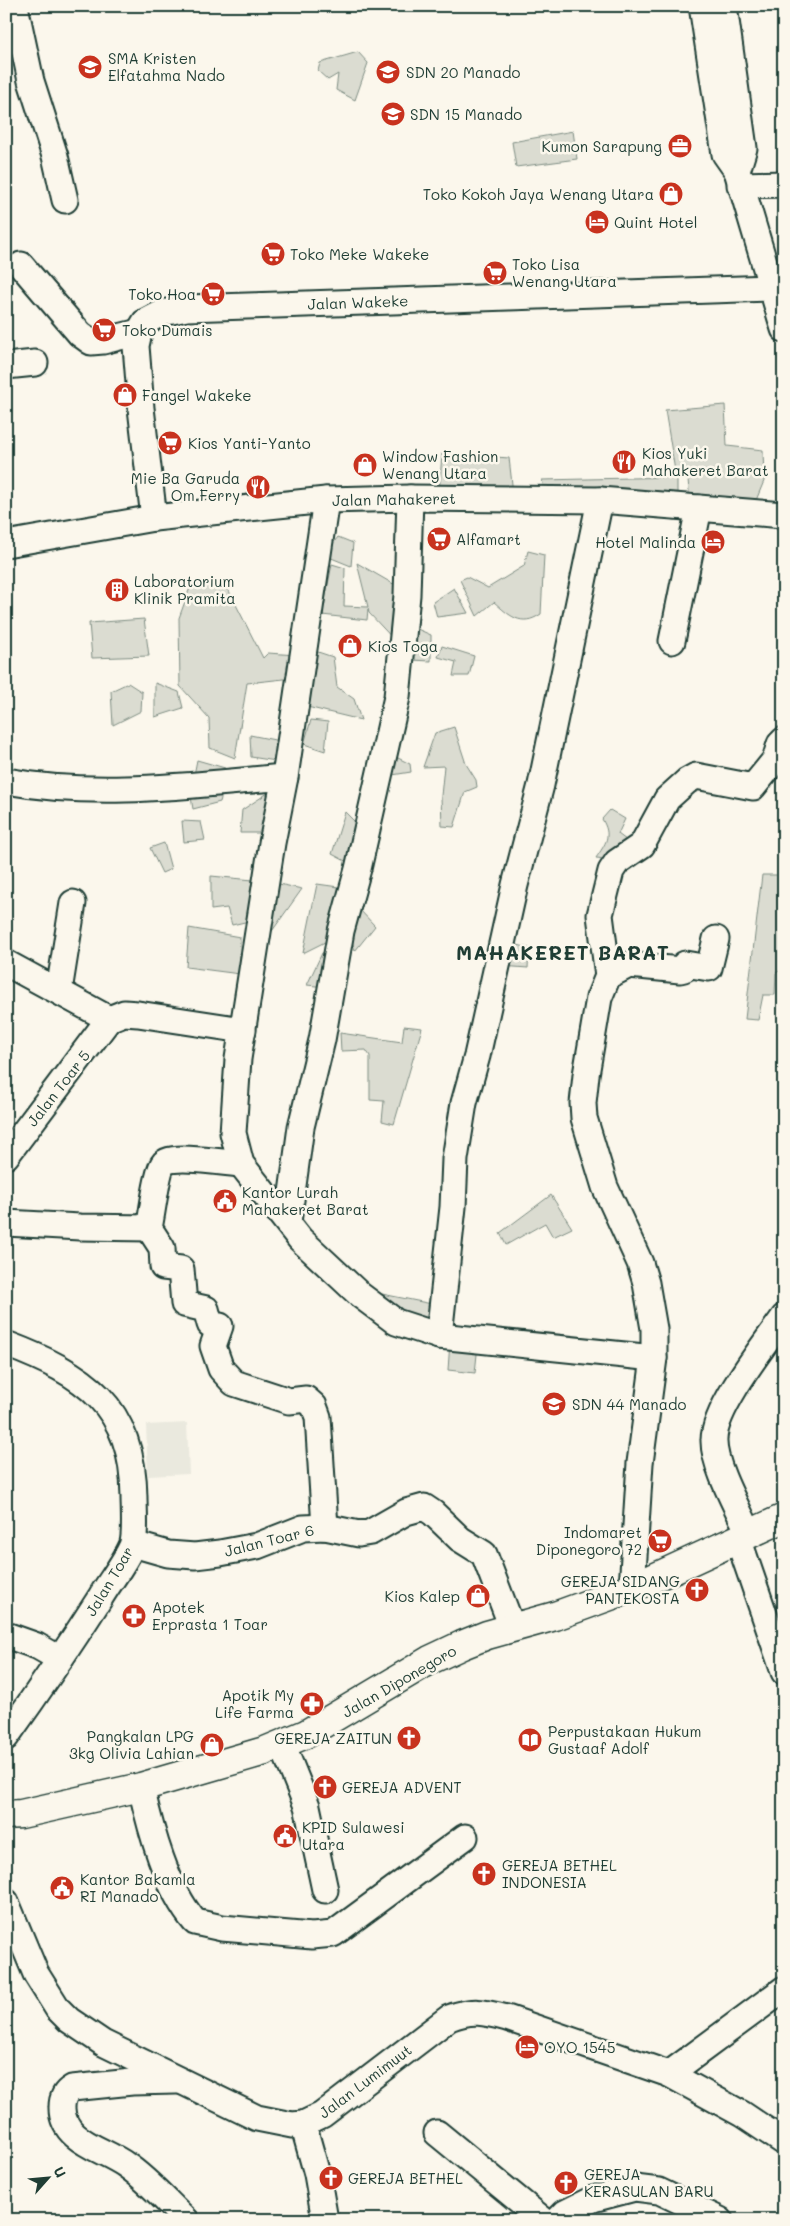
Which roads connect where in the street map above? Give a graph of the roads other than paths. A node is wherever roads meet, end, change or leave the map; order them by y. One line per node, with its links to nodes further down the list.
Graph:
1 (15, 6): 6 (street)
2 (702, 6): 4 (street)
3 (724, 6): 4 (street)
4 (738, 178): 5 (street); 8 (street)
5 (784, 184)
6 (65, 200)
7 (21, 265): 10 (street)
8 (772, 288): 9 (street); 10 (street, Jalan Wakeke)
9 (784, 328)
10 (139, 332): 18 (street)
11 (35, 363): 12 (street)
12 (6, 366)
13 (410, 498): 14 (street, Jalan Mahakeret); 15 (street, Jalan Mahakeret); 33 (street)
14 (326, 500): 18 (street, Jalan Mahakeret); 22 (street)
15 (600, 500): 16 (street, Jalan Mahakeret); 37 (street)
16 (699, 508): 17 (street, Jalan Mahakeret); 20 (street)
17 (784, 515)
18 (154, 518): 19 (street, Jalan Mahakeret)
19 (6, 544)
20 (672, 640)
21 (784, 740): 27 (street)
22 (285, 778): 23 (street); 30 (street)
23 (6, 781)
24 (73, 903): 28 (street)
25 (716, 939): 27 (street)
26 (6, 963): 28 (street)
27 (608, 976): 39 (street)
28 (59, 992): 29 (street)
29 (109, 1019): 30 (street); 31 (street, Jalan Toar 5)
30 (243, 1030): 32 (street)
31 (6, 1156)
32 (241, 1164): 33 (street); 35 (street)
33 (288, 1222): 37 (street)
34 (6, 1223): 35 (street)
35 (150, 1228): 41 (street)
36 (784, 1317): 42 (street)
37 (439, 1336): 39 (street)
38 (6, 1344): 43 (street, Jalan Toar)
39 (654, 1358): 44 (street)
40 (784, 1518): 42 (main road, Jalan Diponegoro)
41 (325, 1527): 43 (street, Jalan Toar 6); 45 (street, Jalan Toar 6)
42 (743, 1535): 44 (main road, Jalan Diponegoro); 48 (street)
43 (133, 1544): 47 (street, Jalan Toar)
44 (632, 1588): 45 (main road, Jalan Diponegoro)
45 (512, 1628): 50 (main road, Jalan Diponegoro)
46 (6, 1635): 47 (street)
47 (60, 1659): 49 (street, Jalan Toar)
48 (784, 1672)
49 (6, 1737)
50 (282, 1744): 51 (main road, Jalan Diponegoro); 54 (street)
51 (141, 1788): 52 (main road, Jalan Diponegoro); 53 (street)
52 (6, 1815)
53 (465, 1837)
54 (324, 1890)
55 (6, 1902): 56 (street, Jalan Lumimuut)
56 (11, 1930): 59 (street, Jalan Lumimuut)
57 (784, 1989): 58 (street)
58 (669, 2074): 60 (street, Jalan Lumimuut); 62 (street, Jalan Lumimuut)
59 (178, 2080): 60 (street, Jalan Lumimuut); 64 (street)
60 (303, 2124): 65 (street)
61 (437, 2133): 63 (street)
62 (784, 2142)
63 (559, 2218): 66 (street)
64 (186, 2220)
65 (325, 2220)
66 (720, 2220)

